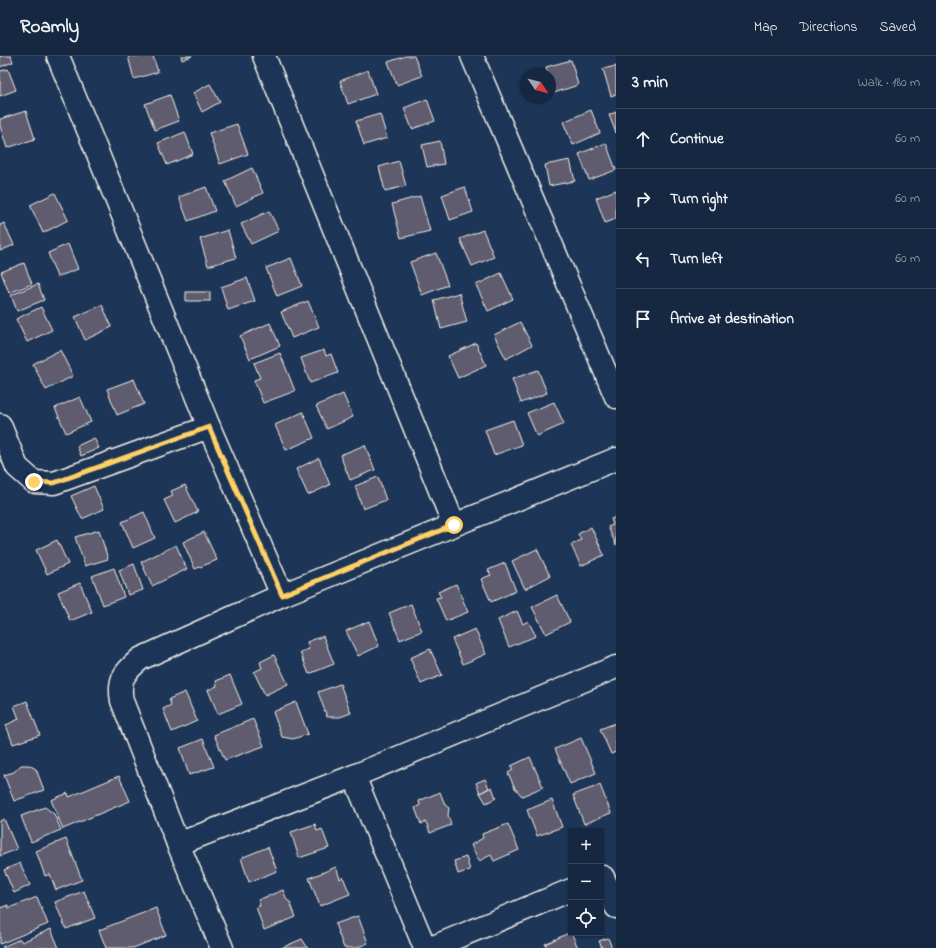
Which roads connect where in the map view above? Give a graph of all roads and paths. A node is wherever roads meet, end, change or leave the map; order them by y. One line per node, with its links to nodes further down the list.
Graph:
1 (58, 56): 6 (street)
2 (264, 56): 8 (street)
3 (479, 58): 4 (street)
4 (616, 397)
5 (0, 425): 6 (street)
6 (209, 427): 9 (street)
7 (616, 458): 8 (street)
8 (454, 525): 9 (street)
9 (282, 595): 12 (street)
10 (616, 667): 11 (street)
11 (354, 776): 12 (street); 17 (street)
12 (178, 844): 16 (street)
13 (607, 875): 15 (street)
14 (568, 891): 18 (street)
15 (616, 907)
16 (222, 948)
17 (425, 948)
18 (432, 948)

